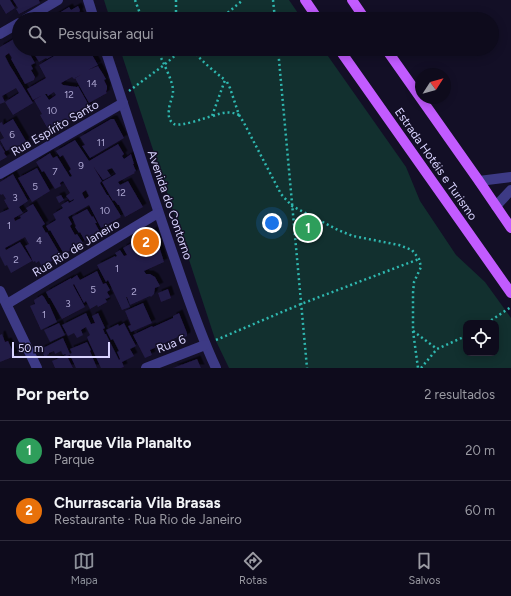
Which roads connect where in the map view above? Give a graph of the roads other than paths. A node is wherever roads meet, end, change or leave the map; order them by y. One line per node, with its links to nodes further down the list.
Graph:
1 (58, 0): 5 (street)
2 (88, 0): 6 (street)
3 (305, 0): 7 (main road)
4 (352, 0): 8 (main road)
5 (38, 12)
6 (92, 12)
7 (313, 12)
8 (360, 12)
9 (12, 27): 10 (street)
10 (0, 34)
11 (106, 56): 14 (street, Avenida do Contorno)
12 (344, 56): 23 (main road, Estrada Hotéis e Turismo)
13 (391, 56): 17 (main road, Estrada Hotéis e Turismo)
14 (122, 100): 15 (street, Rua Espírito Santo); 20 (street, Avenida do Contorno)
15 (0, 174)
16 (511, 177): 17 (street)
17 (479, 181): 19 (main road, Estrada Hotéis e Turismo)
18 (511, 190): 19 (street)
19 (496, 206): 21 (main road, Estrada Hotéis e Turismo)
20 (158, 213): 24 (street, Rua Rio de Janeiro); 25 (street, Avenida do Contorno)
21 (511, 228)
22 (0, 291): 24 (street)
23 (511, 294)
24 (7, 304): 26 (street)
25 (205, 345): 27 (street, Rua 6); 28 (street, Avenida do Contorno)
26 (37, 368)
27 (146, 368)
28 (216, 368)

